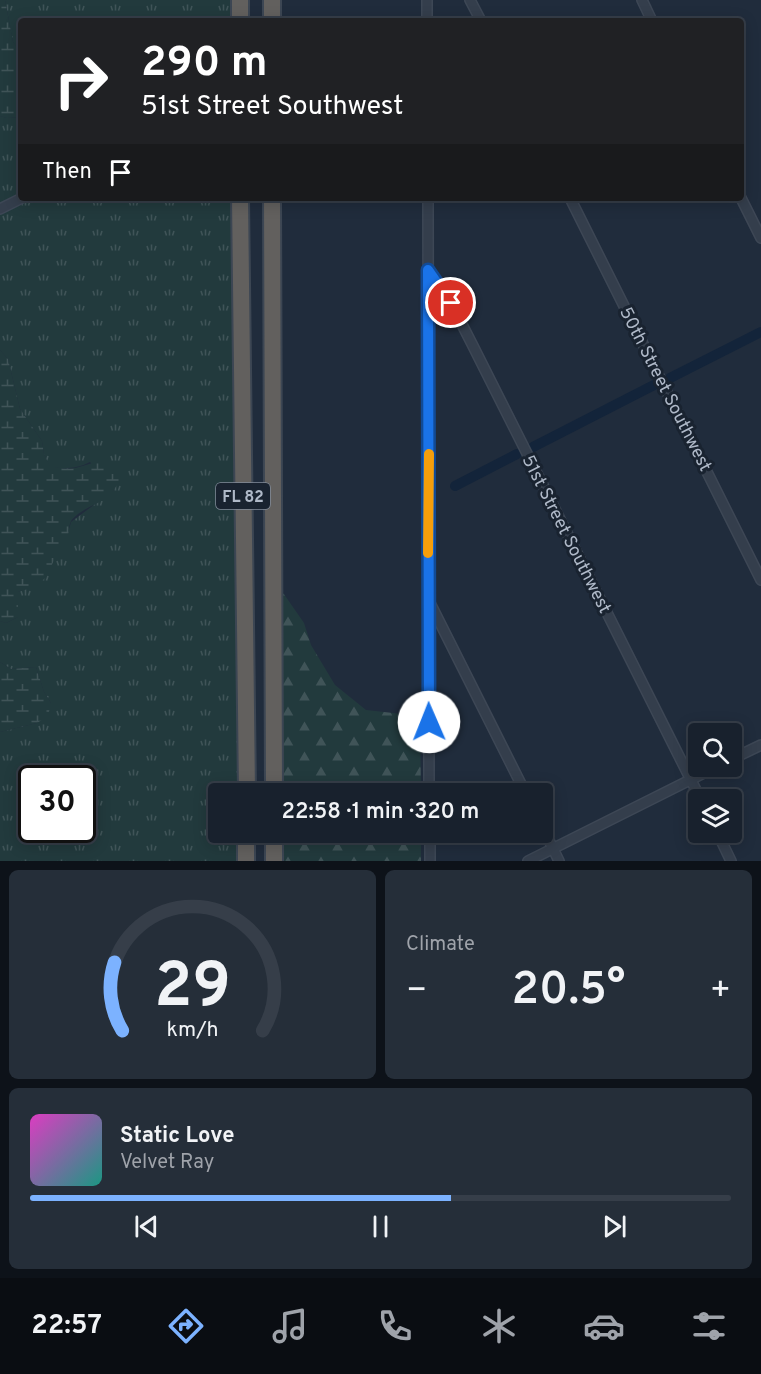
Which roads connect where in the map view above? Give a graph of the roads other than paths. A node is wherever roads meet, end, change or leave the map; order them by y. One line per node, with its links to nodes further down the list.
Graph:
1 (240, 0): 6 (highway)
2 (272, 0): 7 (highway)
3 (427, 0): 8 (street)
4 (470, 0): 9 (street)
5 (642, 0): 10 (street)
6 (240, 18)
7 (272, 18)
8 (427, 18)
9 (479, 18)
10 (651, 18)
11 (18, 200): 17 (street)
12 (240, 201): 26 (highway, FL 82)
13 (272, 201): 27 (highway, FL 82)
14 (428, 201): 19 (street)
15 (572, 201): 20 (street, 50th Street Southwest)
16 (742, 201): 18 (street)
17 (0, 209)
18 (761, 238)
19 (428, 270): 21 (street); 25 (street, 51st Street Southwest)
20 (761, 580)
21 (429, 601): 28 (street); 29 (street)
22 (761, 745): 23 (street)
23 (742, 754)
24 (697, 777): 25 (street)
25 (691, 780): 30 (street, 51st Street Southwest); 36 (street)
26 (246, 783)
27 (274, 783)
28 (429, 783)
29 (520, 783)
30 (695, 789)
31 (246, 843): 37 (highway)
32 (274, 843): 38 (highway)
33 (430, 843): 39 (street)
34 (550, 843): 36 (street)
35 (722, 843): 42 (street)
36 (553, 849): 40 (street); 41 (street)
37 (246, 861)
38 (274, 861)
39 (430, 861)
40 (528, 861)
41 (560, 861)
42 (731, 861)

